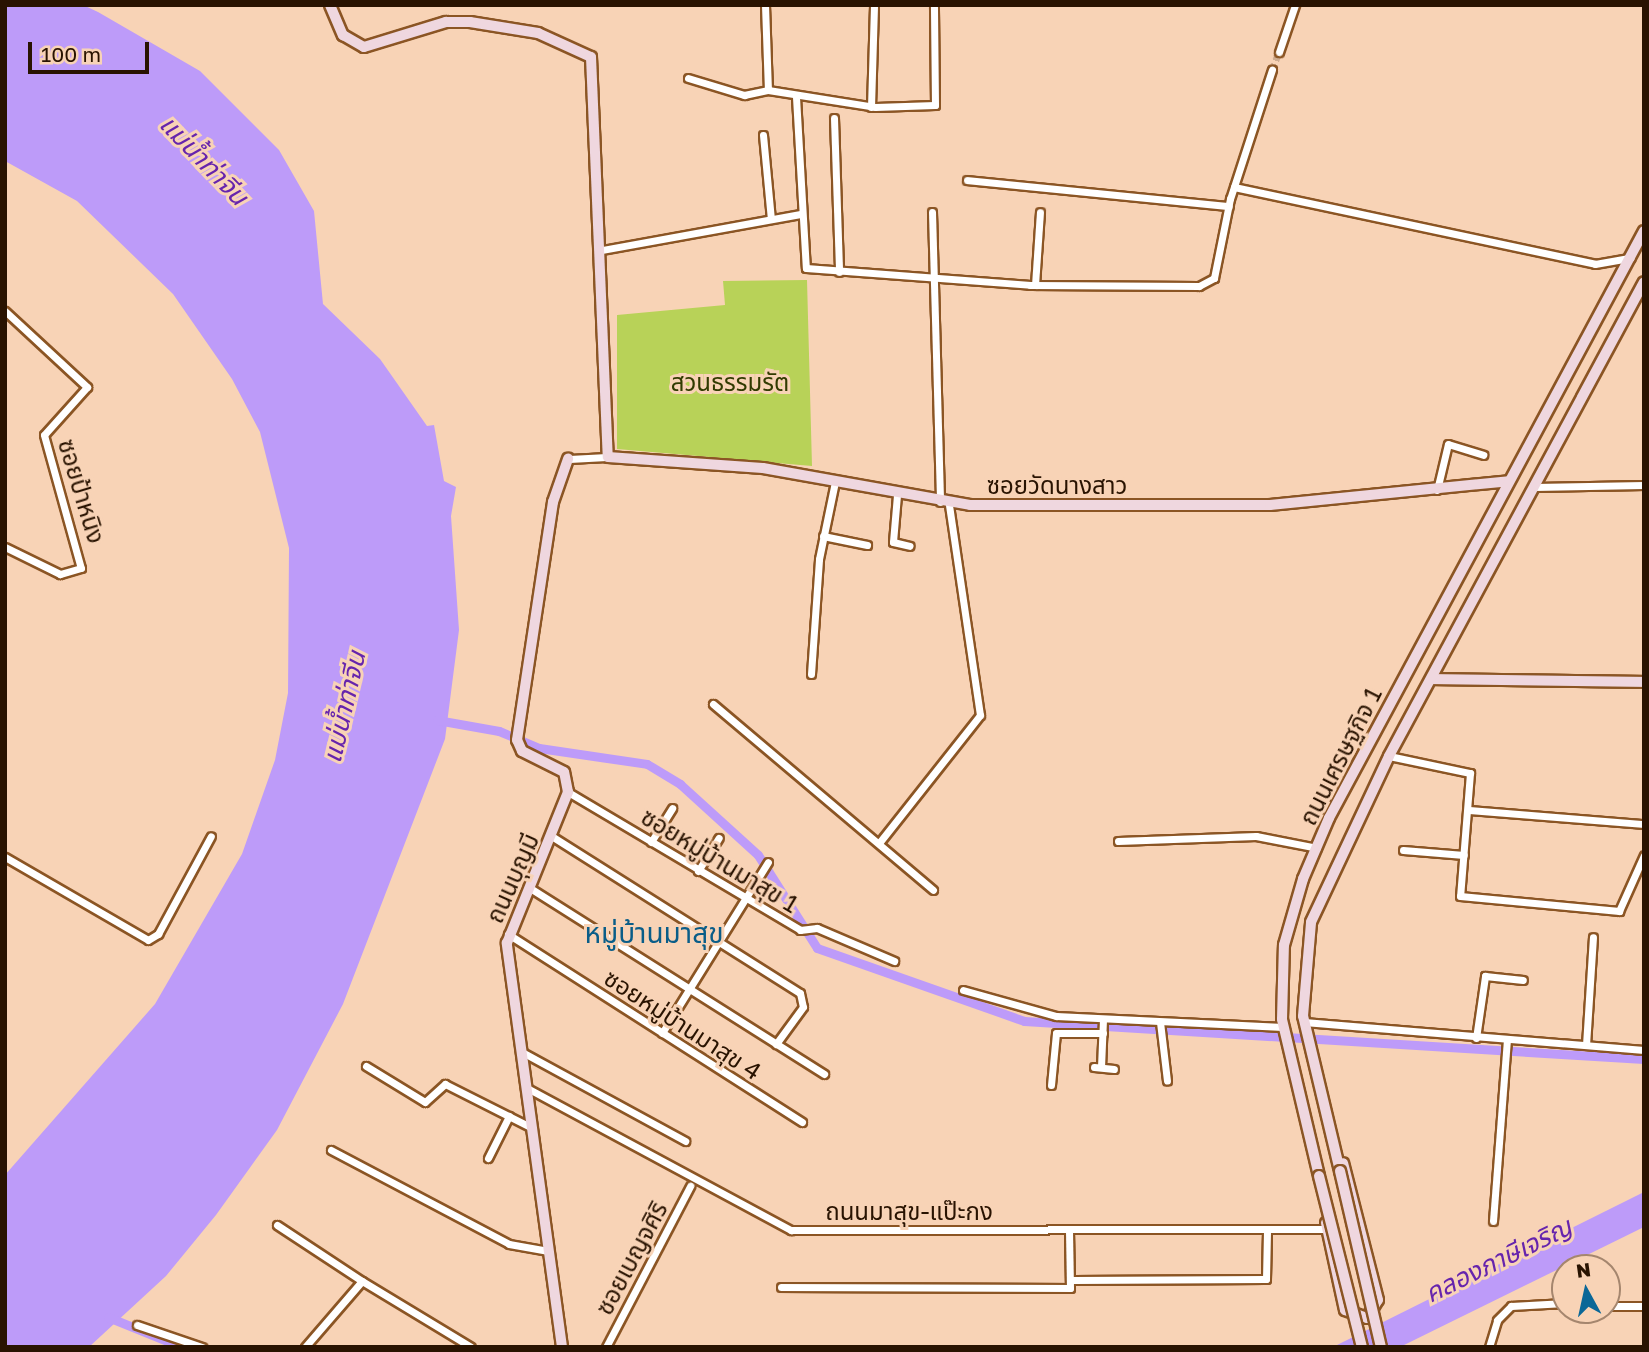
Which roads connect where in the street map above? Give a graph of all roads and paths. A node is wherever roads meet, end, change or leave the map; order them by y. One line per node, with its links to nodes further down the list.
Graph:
1 (330, 5): 22 (main road)
2 (765, 5): 9 (street)
3 (874, 5): 11 (street)
4 (934, 5): 11 (street)
5 (1295, 5): 6 (street)
6 (1279, 51)
7 (1272, 70): 15 (street)
8 (688, 79): 9 (street)
9 (768, 90): 10 (street)
10 (796, 97): 11 (street); 19 (street)
11 (871, 107)
12 (834, 118): 24 (street)
13 (763, 135): 20 (street)
14 (967, 180): 16 (street)
15 (1234, 187): 16 (street); 23 (street)
16 (1229, 206): 27 (street)
17 (932, 212): 25 (street)
18 (1040, 212): 27 (street)
19 (800, 214): 20 (street); 24 (street)
20 (771, 219): 22 (street)
21 (1644, 231): 23 (main road, ถนนเศรษฐกิจ 1)
22 (602, 250): 30 (main road)
23 (1630, 258): 32 (main road, ถนนเศรษฐกิจ 1)
24 (839, 272): 25 (street)
25 (934, 279): 27 (street); 38 (street)
26 (1644, 282): 35 (main road, ถนนเศรษฐกิจ 1)
27 (1035, 285)
28 (5, 311): 42 (street, ซอยป้าหนิง)
29 (1483, 455): 36 (street)
30 (608, 457): 31 (street); 33 (main road, ซอยวัดนางสาว)
31 (568, 459): 50 (main road)
32 (1509, 481): 36 (main road, ซอยวัดนางสาว); 43 (main road, ถนนเศรษฐกิจ 1)
33 (835, 482): 37 (main road, ซอยวัดนางสาว); 39 (street)
34 (1644, 485): 35 (street)
35 (1534, 487): 44 (main road, ถนนเศรษฐกิจ 1)
36 (1437, 490): 38 (main road, ซอยวัดนางสาว)
37 (897, 495): 38 (main road, ซอยวัดนางสาว); 41 (street)
38 (944, 504): 59 (street)
39 (824, 536): 40 (street); 45 (street)
40 (867, 545)
41 (910, 546)
42 (5, 547)
43 (1445, 602): 44 (main road); 60 (main road, ถนนเศรษฐกิจ 1)
44 (1467, 613): 46 (main road, ถนนเศรษฐกิจ 1)
45 (811, 674)
46 (1433, 679): 47 (main road); 49 (main road, ถนนเศรษฐกิจ 1)
47 (1644, 681)
48 (713, 704): 59 (street)
49 (1389, 757): 52 (street); 79 (main road, ถนนเศรษฐกิจ 1)
50 (568, 792): 55 (main road, ถนนบุญมี); 58 (street, ซอยหมู่บ้านมาสุข 1)
51 (673, 808): 58 (street)
52 (1469, 810): 53 (street); 62 (street)
53 (1644, 824)
54 (211, 836): 64 (street)
55 (553, 837): 67 (main road, ถนนบุญมี); 72 (street)
56 (719, 838): 66 (street)
57 (1118, 841): 60 (street)
58 (651, 842): 66 (street, ซอยหมู่บ้านมาสุข 1)
59 (879, 844): 68 (street)
60 (1317, 848): 80 (main road, ถนนเศรษฐกิจ 1)
61 (1403, 850): 62 (street)
62 (1464, 855): 63 (street)
63 (1644, 855)
64 (5, 857)
65 (768, 862): 69 (street)
66 (698, 871): 69 (street, ซอยหมู่บ้านมาสุข 1)
67 (530, 888): 70 (main road, ถนนบุญมี); 75 (street)
68 (933, 890)
69 (744, 900): 72 (street); 73 (street, ซอยหมู่บ้านมาสุข 1)
70 (508, 934): 82 (street, ซอยหมู่บ้านมาสุข 4); 90 (main road, ถนนบุญมี)
71 (1593, 937): 87 (street)
72 (718, 943): 75 (street); 86 (street)
73 (894, 961)
74 (1523, 979): 83 (street)
75 (689, 989): 82 (street); 86 (street)
76 (963, 990): 77 (street)
77 (1103, 1020): 78 (street); 81 (street)
78 (1160, 1022): 80 (street); 94 (street)
79 (1304, 1022): 83 (street); 85 (main road, ถนนเศรษฐกิจ 1)
80 (1283, 1027): 88 (main road, ถนนเศรษฐกิจ 1)
81 (1103, 1032): 92 (street); 95 (street)
82 (662, 1033): 98 (street, ซอยหมู่บ้านมาสุข 4)
83 (1476, 1038): 84 (street)
84 (1507, 1041): 87 (street); 104 (street)
85 (1308, 1043): 106 (main road); 123 (main road, ถนนเศรษฐกิจ 1, bridge)
86 (776, 1044): 93 (street)
87 (1586, 1045): 89 (street)
88 (1287, 1047): 106 (main road); 122 (main road, ถนนเศรษฐกิจ 1, bridge)
89 (1644, 1049)
90 (522, 1052): 96 (main road, ถนนบุญมี); 100 (street)
91 (366, 1066): 97 (street)
92 (1114, 1069)
93 (824, 1074)
94 (1167, 1081)
95 (1051, 1085)
96 (527, 1088): 99 (main road, ถนนบุญมี); 107 (street, ถนนมาสุข-แป๊ะกง)
97 (509, 1116): 99 (street); 102 (street)
98 (802, 1122)
99 (532, 1128): 109 (main road, ถนนบุญมี)
100 (685, 1141)
101 (331, 1150): 109 (street)
102 (488, 1158)
103 (690, 1186): 121 (street, ซอยเบญจศิริ)
104 (1493, 1221)
105 (276, 1225): 111 (street)
106 (1327, 1229): 108 (street, ถนนมาสุข-แป๊ะกง)
107 (1069, 1230): 108 (street, ถนนมาสุข-แป๊ะกง); 110 (street)
108 (1267, 1230): 110 (street)
109 (548, 1251): 120 (main road, ถนนบุญมี)
110 (1073, 1280): 112 (street)
111 (362, 1281): 118 (street); 119 (street)
112 (781, 1287)
113 (1551, 1304): 124 (street)
114 (1621, 1306): 115 (street)
115 (1644, 1306)
116 (137, 1325): 117 (street)
117 (202, 1347)
118 (304, 1347)
119 (471, 1347)
120 (562, 1347)
121 (606, 1347)
122 (1362, 1347)
123 (1381, 1347)
124 (1489, 1347)

